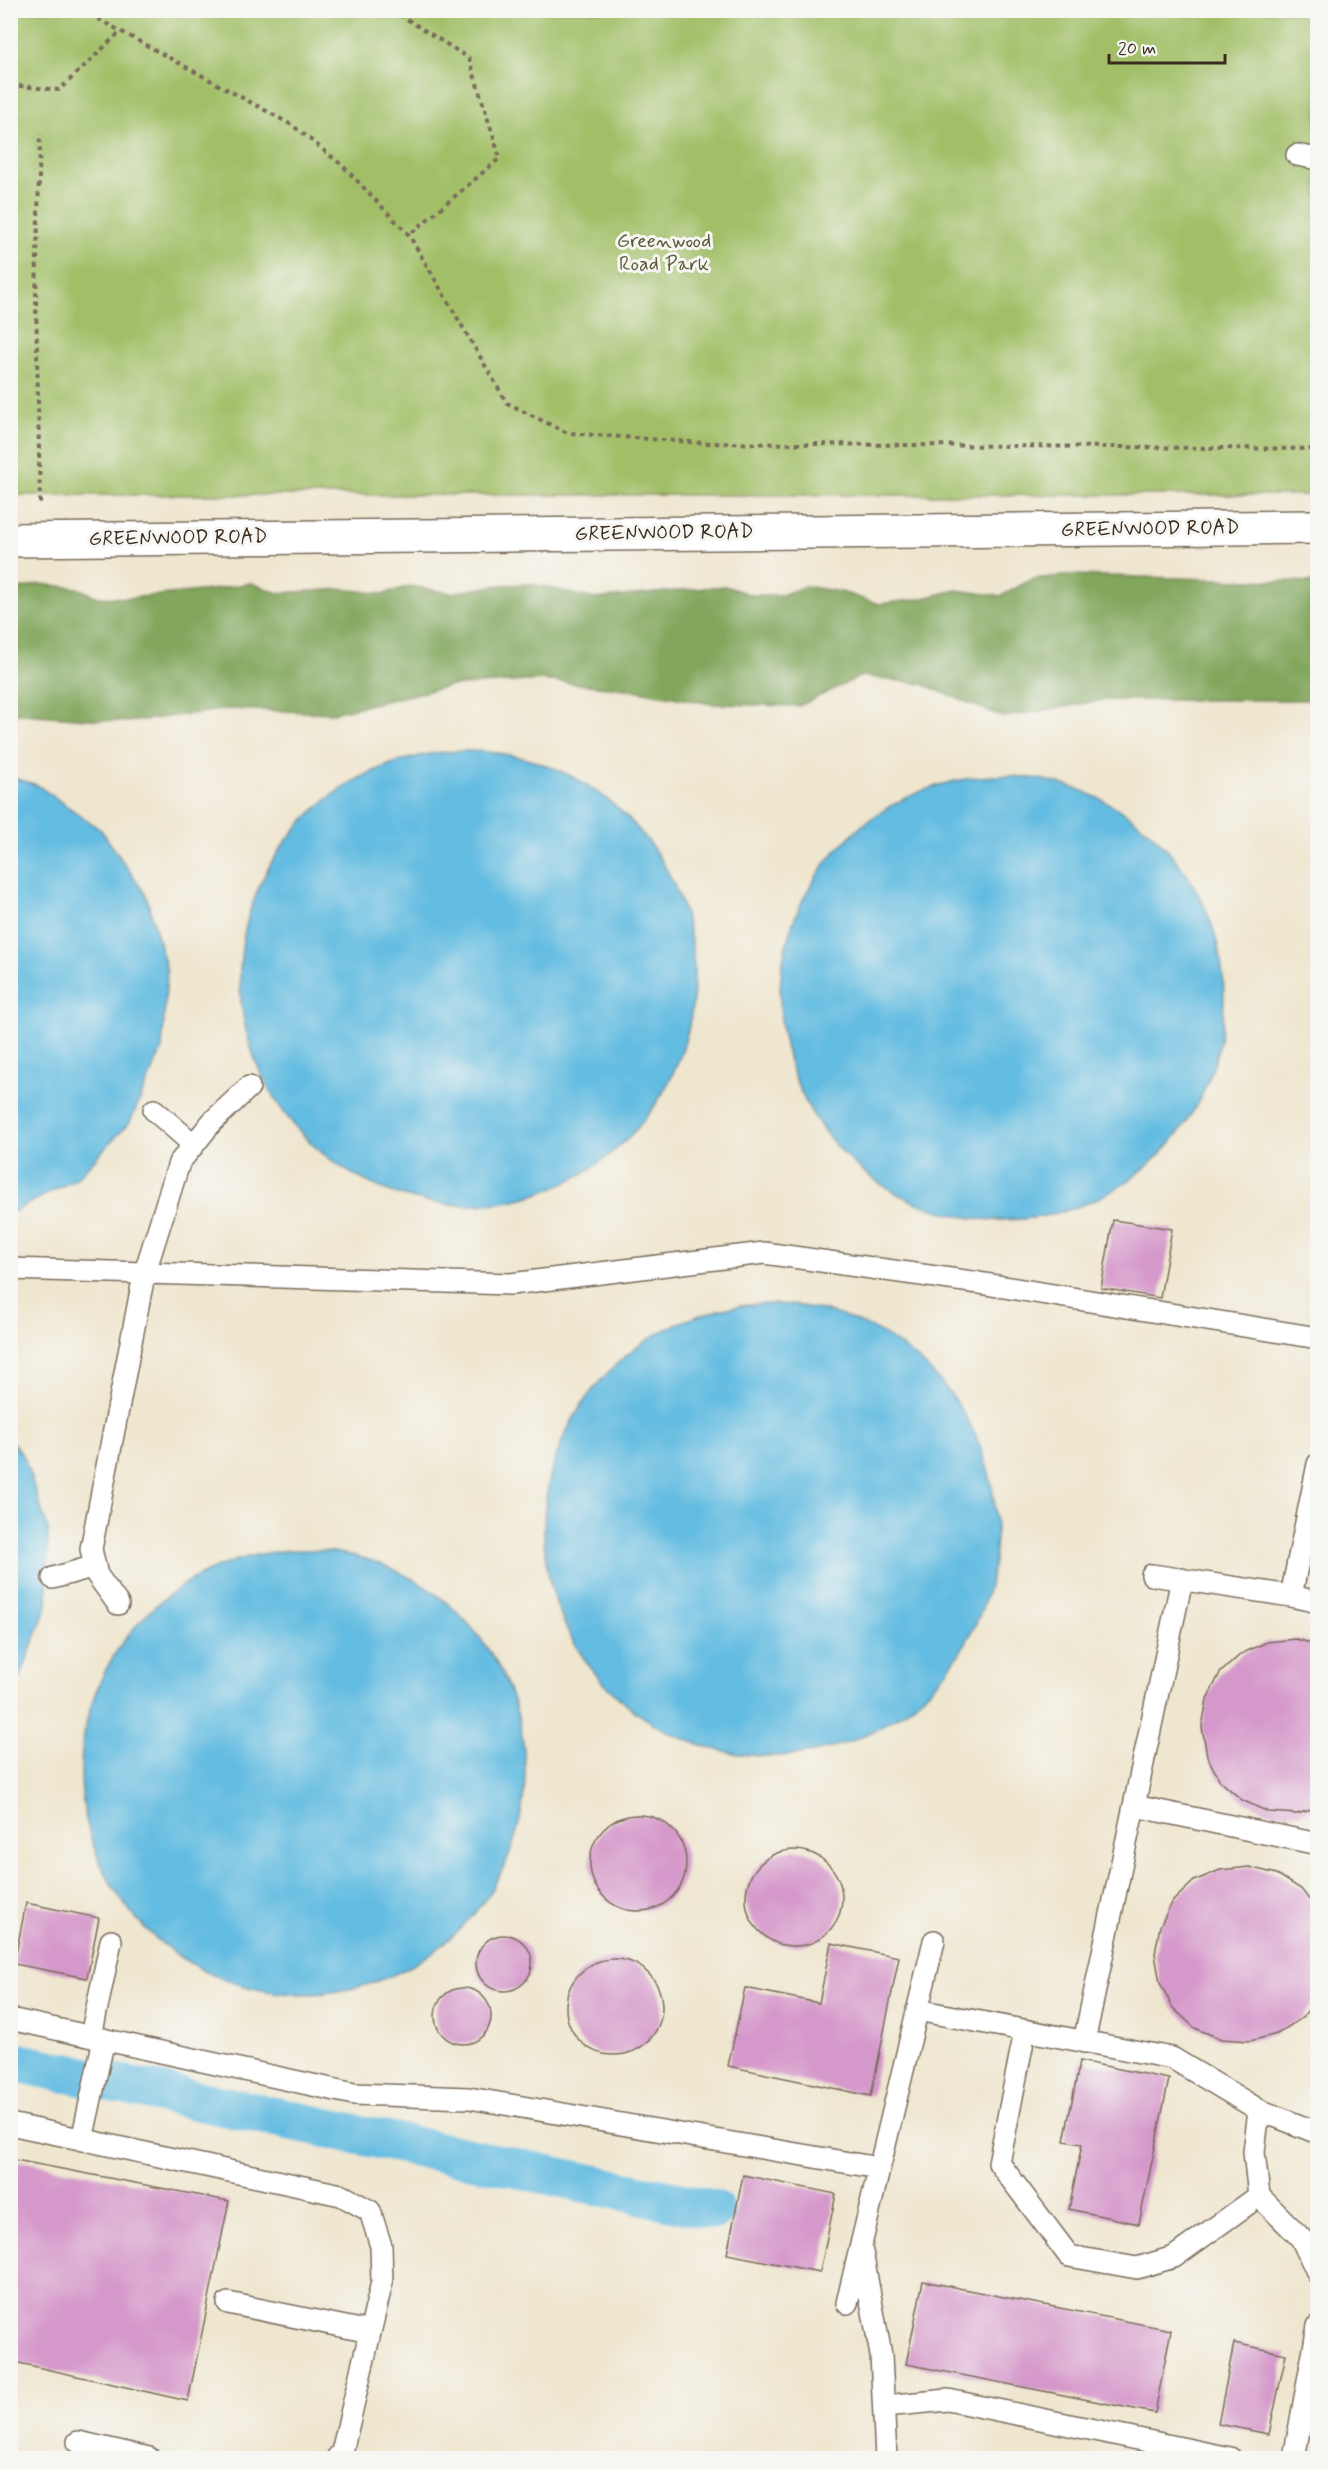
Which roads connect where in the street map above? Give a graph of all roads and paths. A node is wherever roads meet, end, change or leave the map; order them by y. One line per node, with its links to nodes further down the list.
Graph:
1 (82, 10): 3 (path)
2 (392, 10): 6 (path)
3 (120, 32): 4 (path); 6 (path)
4 (10, 85)
5 (40, 134): 9 (path)
6 (409, 235): 7 (path)
7 (1317, 449)
8 (1317, 527): 9 (street, GREENWOOD ROAD)
9 (25, 539)
10 (249, 1087): 12 (lane)
11 (154, 1110): 12 (lane)
12 (194, 1145): 14 (lane)
13 (10, 1269): 14 (lane)
14 (144, 1275): 15 (lane); 17 (lane)
15 (1317, 1338)
16 (1317, 1464): 21 (lane)
17 (95, 1566): 19 (lane); 23 (lane)
18 (1152, 1575): 20 (lane)
19 (53, 1578)
20 (1182, 1580): 21 (lane); 24 (lane)
21 (1291, 1596): 22 (lane)
22 (1317, 1602)
23 (118, 1604)
24 (1135, 1806): 25 (lane); 32 (lane)
25 (1317, 1844)
26 (111, 1941): 31 (lane)
27 (934, 1941): 28 (lane)
28 (917, 2010): 30 (lane); 37 (lane)
29 (10, 2019): 31 (lane)
30 (1025, 2031): 32 (lane); 38 (lane)
31 (98, 2037): 36 (lane); 37 (lane)
32 (1084, 2042): 33 (lane)
33 (1259, 2110): 35 (lane); 38 (lane)
34 (10, 2124): 36 (lane)
35 (1317, 2133)
36 (82, 2140): 44 (lane)
37 (879, 2168): 39 (lane)
38 (1259, 2196): 40 (lane)
39 (861, 2243): 42 (lane); 45 (lane)
40 (1317, 2274)
41 (228, 2303): 44 (lane)
42 (847, 2303)
43 (1317, 2326): 51 (lane)
44 (370, 2332): 48 (lane)
45 (884, 2406): 49 (lane); 50 (lane)
46 (78, 2442): 47 (lane)
47 (149, 2458)
48 (337, 2458)
49 (886, 2458)
50 (1230, 2458)
51 (1294, 2458)

